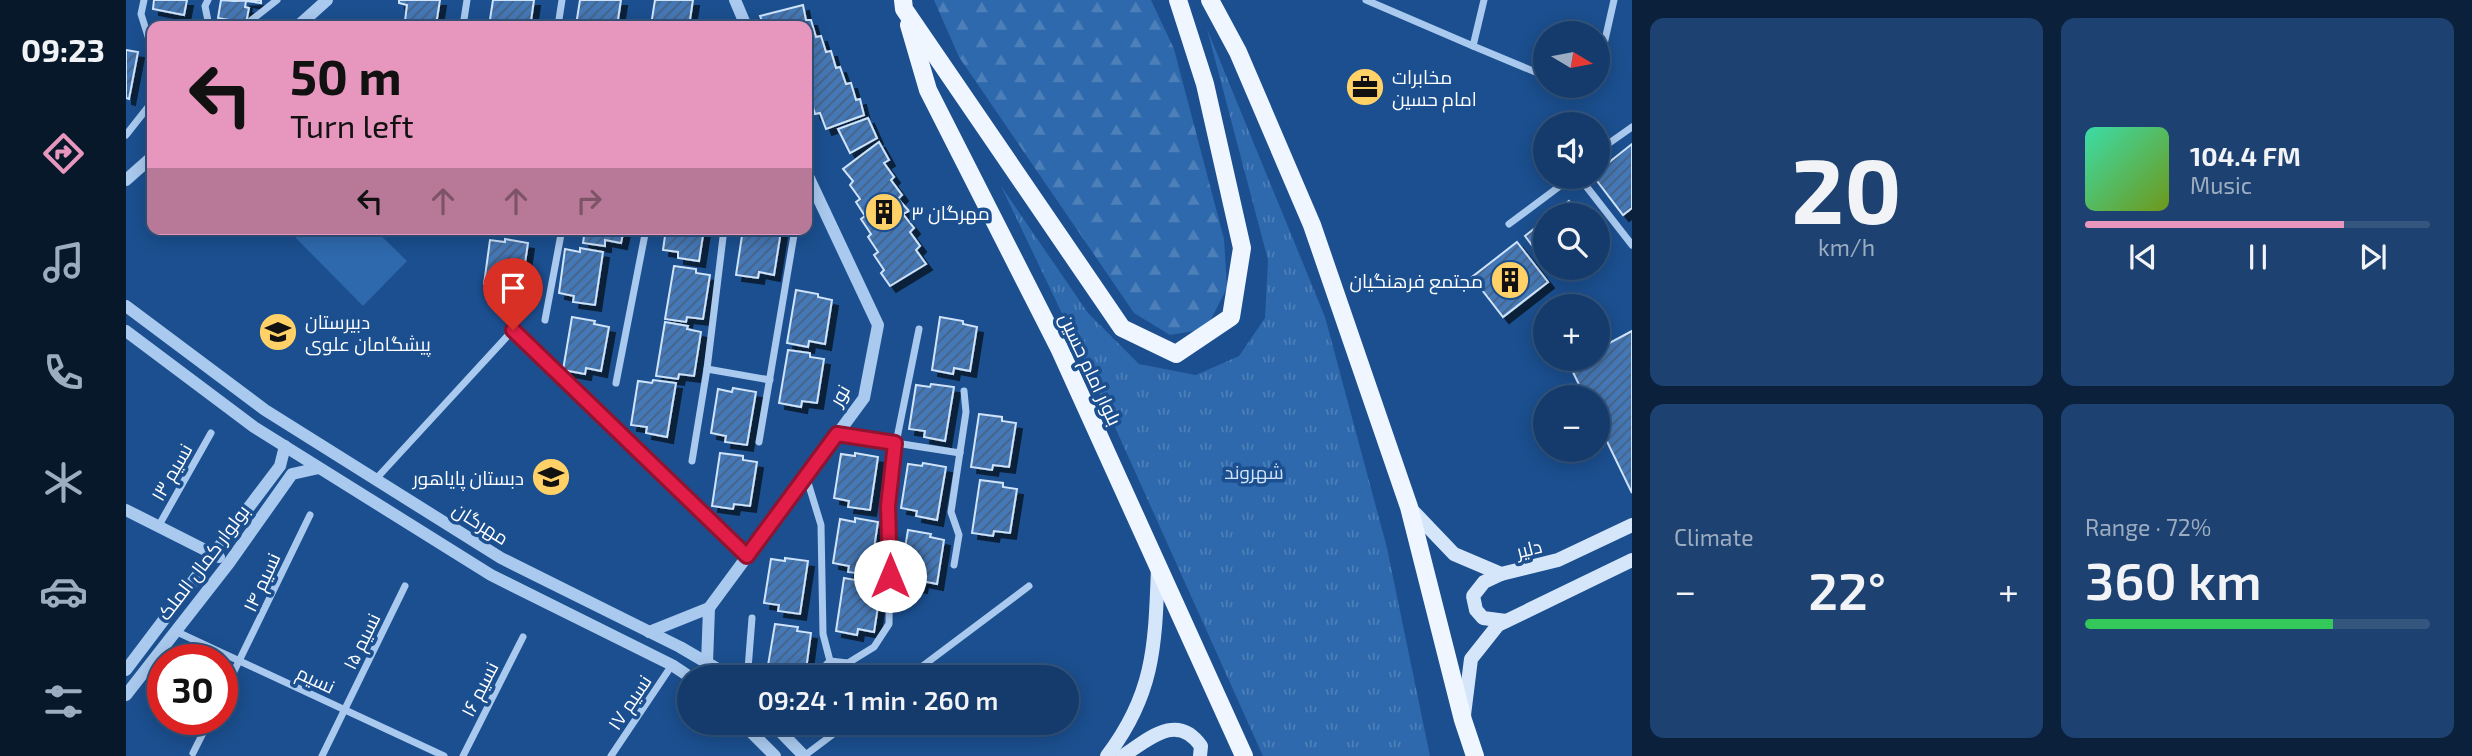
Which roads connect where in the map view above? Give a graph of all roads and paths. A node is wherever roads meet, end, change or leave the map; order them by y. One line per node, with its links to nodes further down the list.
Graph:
1 (144, 0): 23 (street)
2 (208, 0): 16 (street)
3 (277, 0): 17 (street)
4 (327, 0): 18 (street)
5 (467, 0): 19 (street)
6 (562, 0): 20 (street)
7 (735, 0): 21 (street)
8 (1178, 0): 14 (main road)
9 (1210, 0): 15 (main road)
10 (1216, 0): 15 (street)
11 (1366, 0): 24 (street)
12 (1484, 0): 24 (street)
13 (1614, 0): 22 (street)
14 (903, 3): 68 (main road, بلوار امام حسین)
15 (1219, 18): 59 (main road)
16 (208, 21)
17 (250, 21)
18 (304, 21)
19 (464, 21)
20 (559, 21)
21 (744, 21)
22 (1609, 21)
23 (147, 33)
24 (1473, 46): 25 (street)
25 (1533, 71)
26 (147, 108): 28 (street)
27 (1632, 127): 29 (street)
28 (126, 135)
29 (1610, 143)
30 (147, 161): 31 (street)
31 (126, 180)
32 (812, 185): 50 (street, نور)
33 (1556, 189): 35 (street)
34 (1588, 189): 40 (street)
35 (1509, 224)
36 (561, 235): 42 (street)
37 (645, 235): 47 (street)
38 (723, 235): 45 (street)
39 (794, 235): 46 (street)
40 (1632, 245)
41 (126, 306): 58 (street, مهرگان)
42 (545, 320)
43 (919, 329): 52 (street)
44 (126, 331): 53 (street, مهرگان)
45 (707, 369): 46 (street); 55 (street)
46 (769, 380): 51 (street)
47 (616, 383)
48 (964, 391): 54 (street)
49 (211, 433): 63 (street, نسیم ۱۳)
50 (837, 434): 52 (street); 57 (street, نور)
51 (759, 442)
52 (895, 443): 54 (street); 81 (street)
53 (285, 446): 56 (street, مهرگان); 64 (street, بولوار کمال الملک)
54 (960, 453): 69 (street)
55 (692, 461)
56 (320, 468): 67 (street, بولوار کمال الملک); 76 (street, مهرگان)
57 (806, 476): 65 (street, نور); 81 (street)
58 (376, 480): 65 (street); 73 (street, مهرگان)
59 (1409, 507): 70 (main road, دلیر); 94 (main road)
60 (126, 510): 63 (street)
61 (310, 515): 82 (street, نسیم ۱۴)
62 (1632, 525): 70 (main road, دلیر)
63 (158, 527): 64 (street)
64 (214, 554): 67 (street); 91 (street, بولوار کمال الملک)
65 (747, 556): 74 (street, نور)
66 (1632, 560): 77 (main road)
67 (229, 563): 78 (street, بولوار کمال الملک)
68 (1158, 564): 106 (main road); 109 (main road, بلوار امام حسین)
69 (954, 565)
70 (1501, 574): 77 (main road)
71 (405, 586): 93 (street, نسیم ۱۵)
72 (1029, 586): 88 (street)
73 (591, 603): 76 (street); 79 (street, مهرگان)
74 (709, 608): 79 (street); 83 (street)
75 (752, 618): 86 (street)
76 (582, 620): 84 (street, مهرگان)
77 (1506, 621): 94 (main road)
78 (174, 631): 82 (street, نسیم); 92 (street, بولوار کمال الملک)
79 (649, 632): 83 (street, مهرگان)
80 (523, 637): 102 (street, نسیم ۱۶)
81 (830, 661): 87 (street)
82 (240, 662): 89 (street, نسیم ۱۴); 93 (street, نسیم)
83 (707, 663): 85 (street, مهرگان)
84 (672, 665): 90 (street, مهرگان); 103 (street, نسیم ۱۷)
85 (710, 665)
86 (748, 665)
87 (826, 665)
88 (924, 665)
89 (238, 666)
90 (677, 668)
91 (126, 670)
92 (126, 695)
93 (345, 710): 100 (street, نسیم ۱۵); 101 (street, نسیم)
94 (1463, 720): 110 (main road)
95 (202, 735): 99 (street)
96 (754, 735): 104 (street)
97 (784, 735): 105 (street)
98 (832, 735): 105 (street)
99 (192, 753)
100 (322, 756)
101 (444, 756)
102 (463, 756)
103 (611, 756)
104 (775, 756)
105 (804, 756)
106 (1107, 756)
107 (1123, 756): 108 (main road)
108 (1200, 756)
109 (1244, 756)
110 (1475, 756)

